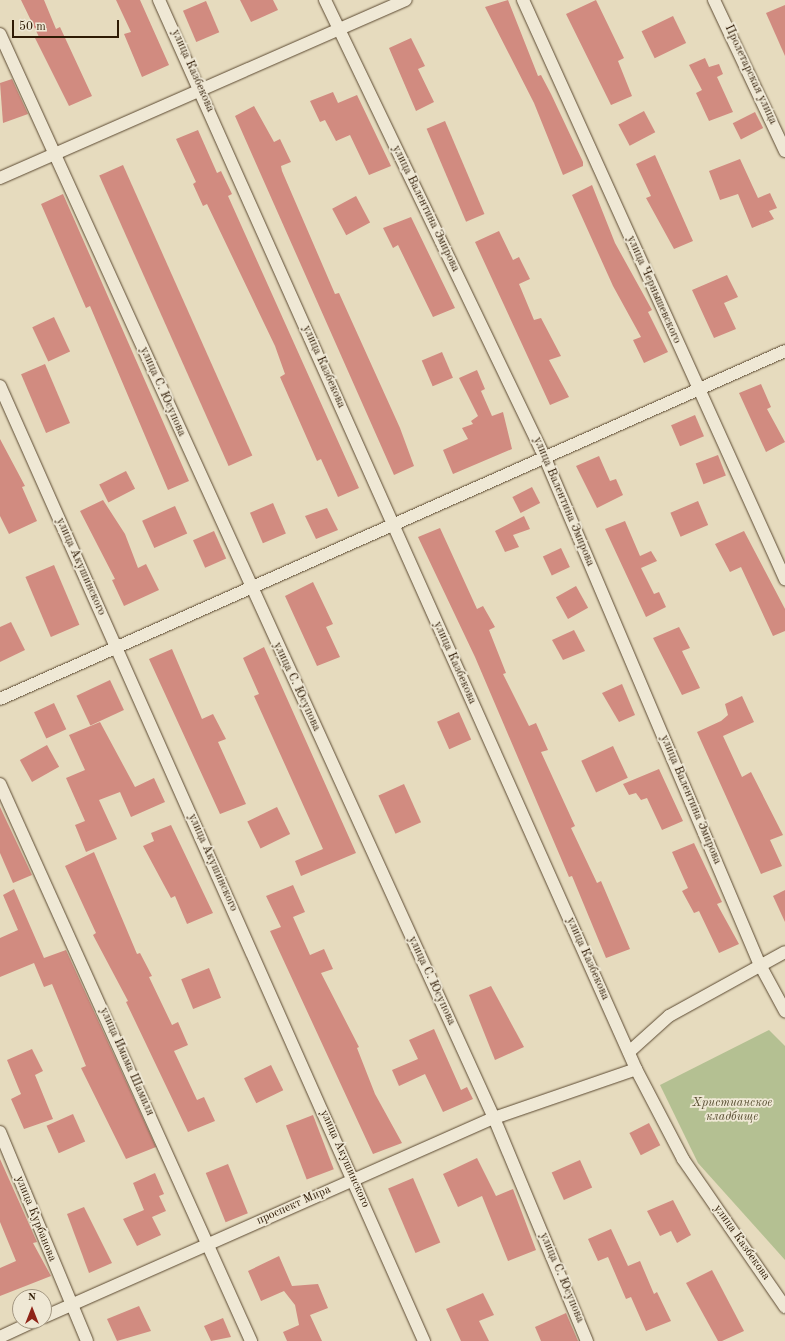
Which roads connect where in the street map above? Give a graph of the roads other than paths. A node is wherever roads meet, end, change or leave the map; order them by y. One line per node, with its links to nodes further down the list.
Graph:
1 (159, 0): 8 (street, улица Казбекова)
2 (325, 0): 6 (street, улица Валентина Эмирова)
3 (406, 0): 6 (street)
4 (523, 0): 14 (street, улица Чернышевского)
5 (714, 0): 9 (street, Пролетарская улица)
6 (338, 30): 8 (street); 15 (street, улица Валентина Эмирова)
7 (0, 34): 10 (street, улица С. Юсупова)
8 (201, 90): 10 (street); 16 (street, улица Казбекова)
9 (785, 151)
10 (54, 155): 11 (street); 18 (street, улица С. Юсупова)
11 (0, 178)
12 (785, 351): 14 (street)
13 (0, 386): 19 (street, улица Акушинского)
14 (698, 390): 15 (street); 17 (street, улица Чернышевского)
15 (545, 458): 16 (street); 23 (street, улица Валентина Эмирова)
16 (392, 525): 18 (street); 25 (street, улица Казбекова)
17 (785, 580)
18 (251, 588): 19 (street); 27 (street, улица С. Юсупова)
19 (116, 648): 20 (street); 29 (street, улица Акушинского)
20 (0, 699)
21 (0, 784): 30 (street, улица Имама Шамиля)
22 (785, 952): 23 (street)
23 (758, 963): 24 (street, улица Валентина Эмирова); 25 (street)
24 (785, 1011)
25 (629, 1052): 26 (street, улица Казбекова)
26 (636, 1069): 27 (street, проспект Мира); 32 (street, улица Казбекова)
27 (494, 1118): 29 (street, проспект Мира); 39 (street, улица С. Юсупова)
28 (0, 1132): 31 (street, улица Курбанова)
29 (354, 1180): 30 (street, проспект Мира); 38 (street, улица Акушинского)
30 (208, 1244): 31 (street, проспект Мира); 37 (street, улица Имама Шамиля)
31 (70, 1306): 33 (street, проспект Мира); 36 (street, улица Курбанова)
32 (785, 1307)
33 (52, 1314)
34 (18, 1329): 35 (street)
35 (0, 1337)
36 (87, 1341)
37 (251, 1341)
38 (424, 1341)
39 (587, 1341)

